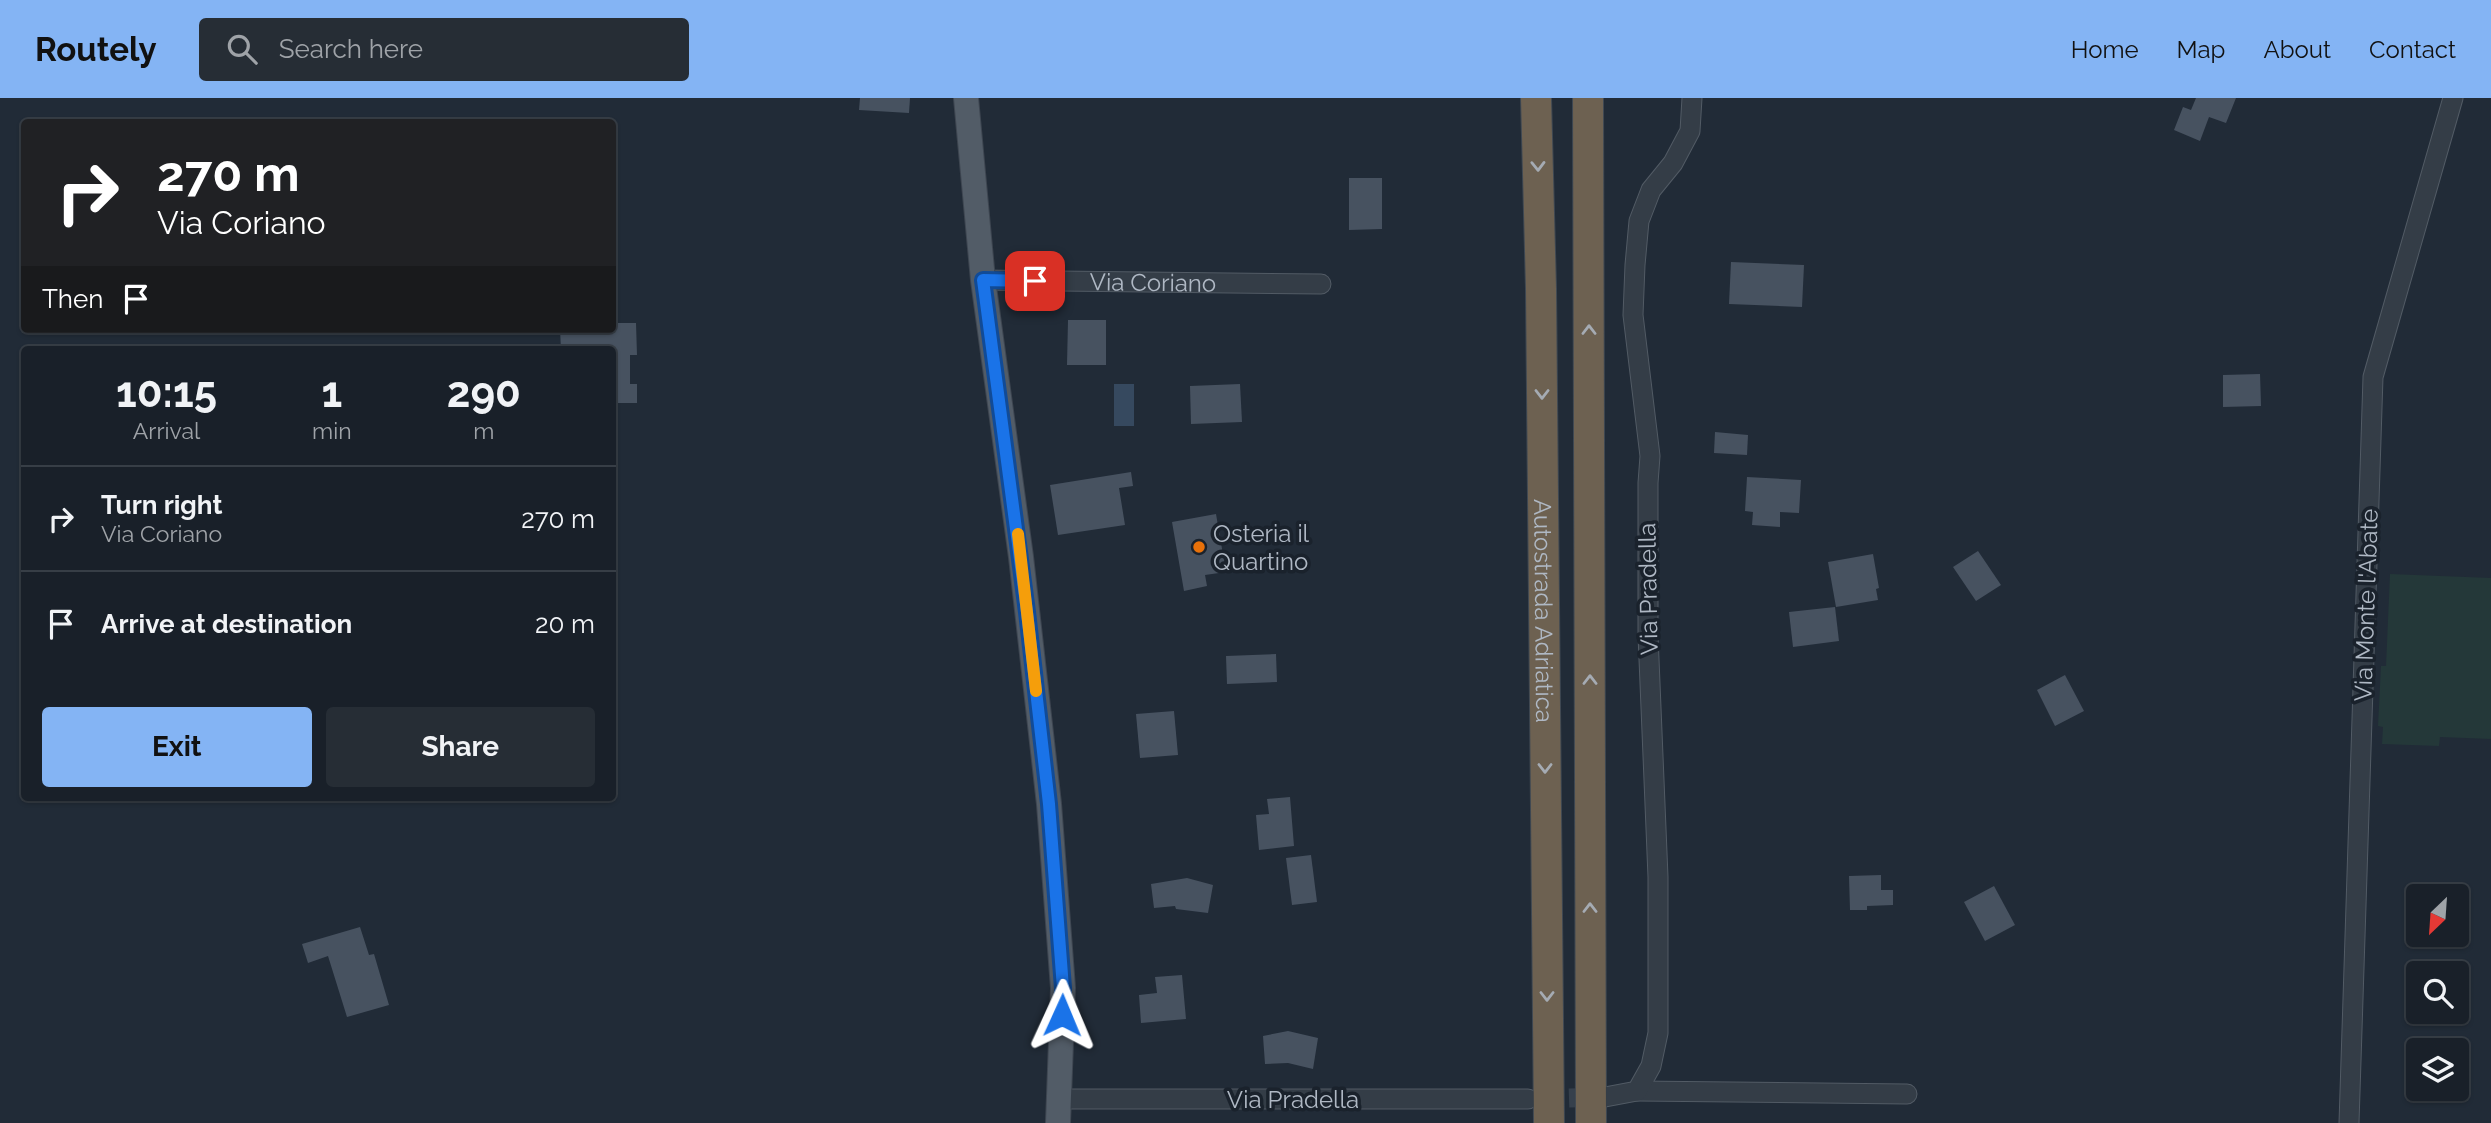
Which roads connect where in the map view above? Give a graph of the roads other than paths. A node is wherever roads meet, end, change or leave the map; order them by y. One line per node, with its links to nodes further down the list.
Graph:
1 (966, 98): 6 (main road)
2 (1536, 98): 13 (highway, Autostrada Adriatica, one-way to 13)
3 (1588, 98): 14 (highway, Autostrada Adriatica, one-way to 3)
4 (1692, 98): 8 (street, Via Pradella)
5 (2453, 98): 15 (street, Via Monte l'Abate)
6 (983, 280): 7 (street, Via Coriano); 12 (main road)
7 (1321, 284)
8 (1637, 1091): 9 (street); 10 (street)
9 (1907, 1094)
10 (1605, 1097)
11 (1528, 1099): 12 (street, Via Pradella)
12 (1058, 1111)
13 (1549, 1123)
14 (1591, 1123)
15 (2349, 1123)

